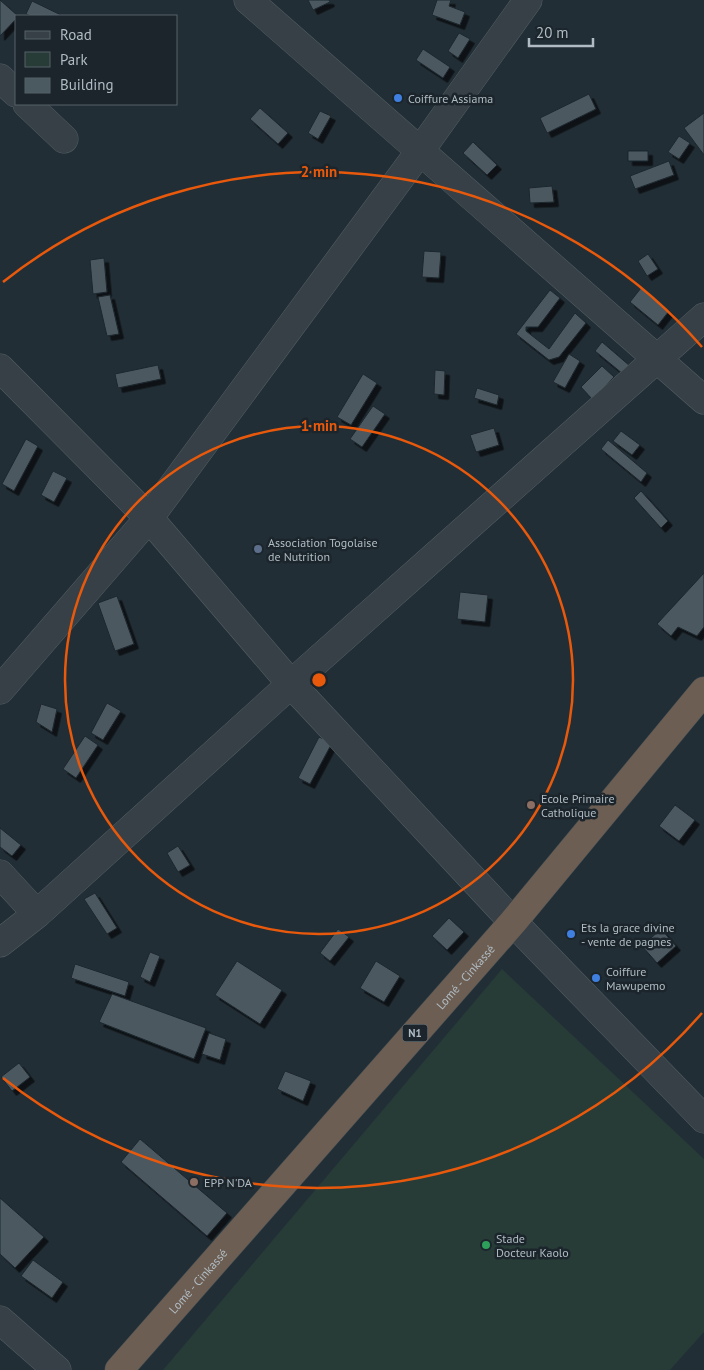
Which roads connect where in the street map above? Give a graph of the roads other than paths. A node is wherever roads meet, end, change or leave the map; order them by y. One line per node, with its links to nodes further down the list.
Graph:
1 (248, 0): 7 (street)
2 (528, 0): 7 (street)
3 (0, 78): 4 (street)
4 (15, 93)
5 (28, 105): 6 (street)
6 (64, 139)
7 (420, 151): 9 (street); 12 (street)
8 (704, 317): 9 (street)
9 (656, 358): 11 (street); 13 (street)
10 (0, 368): 12 (street)
11 (704, 400)
12 (149, 518): 13 (street); 14 (street)
13 (291, 684): 17 (street); 18 (street)
14 (0, 690)
15 (704, 691): 18 (highway, Lomé - Cinkassé / N1)
16 (0, 874): 17 (street)
17 (37, 914): 19 (street)
18 (513, 922): 20 (street); 23 (highway, Lomé - Cinkassé / N1)
19 (0, 943)
20 (704, 1119)
21 (0, 1320): 22 (street)
22 (57, 1370)
23 (119, 1370)

